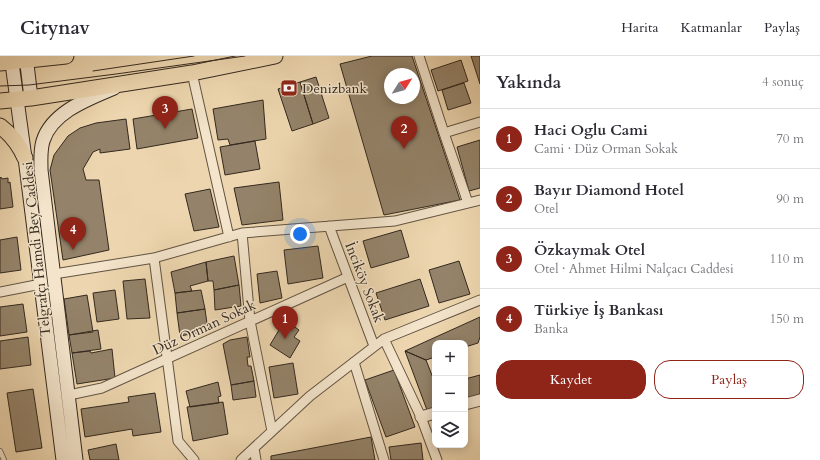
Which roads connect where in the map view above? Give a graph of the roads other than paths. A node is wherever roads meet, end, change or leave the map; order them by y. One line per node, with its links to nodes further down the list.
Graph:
1 (66, 56): 4 (main road)
2 (275, 56): 6 (main road)
3 (419, 56): 13 (street)
4 (26, 58): 5 (main road); 8 (main road)
5 (7, 60): 9 (main road, Telgrafçı Hamdi Bey Caddesi)
6 (192, 73): 7 (main road); 19 (street)
7 (129, 82): 8 (main road); 21 (main road, Telgrafçı Hamdi Bey Caddesi)
8 (31, 98): 9 (main road)
9 (16, 99): 10 (main road); 14 (main road, Telgrafçı Hamdi Bey Caddesi)
10 (0, 101)
11 (480, 122): 13 (street)
12 (0, 126): 14 (main road)
13 (444, 133): 16 (street)
14 (25, 158): 23 (main road, Telgrafçı Hamdi Bey Caddesi)
15 (480, 200): 16 (street)
16 (468, 203): 17 (street)
17 (329, 226): 18 (street); 22 (street, İnciköy Sokak)
18 (242, 234): 19 (street); 26 (street)
19 (229, 237): 20 (street)
20 (154, 258): 21 (street); 29 (street)
21 (54, 274): 31 (main road, Telgrafçı Hamdi Bey Caddesi)
22 (348, 277): 26 (street, Düz Orman Sokak); 28 (street, İnciköy Sokak)
23 (41, 284): 24 (street); 40 (main road, Telgrafçı Hamdi Bey Caddesi)
24 (0, 292)
25 (480, 300): 27 (street)
26 (250, 321): 29 (street, Düz Orman Sokak); 36 (street)
27 (384, 339): 28 (street); 35 (street)
28 (374, 346): 30 (street)
29 (168, 359): 31 (street, Düz Orman Sokak); 42 (street)
30 (354, 362): 36 (street); 45 (street)
31 (69, 394): 41 (main road, Telgrafçı Hamdi Bey Caddesi)
32 (480, 400): 33 (street)
33 (468, 403)
34 (432, 414): 35 (street)
35 (421, 417): 46 (street)
36 (272, 431): 37 (street)
37 (254, 448): 43 (street); 44 (street)
38 (0, 451): 39 (lane)
39 (4, 460)
40 (63, 460)
41 (76, 460)
42 (194, 460)
43 (241, 460)
44 (256, 460)
45 (384, 460)
46 (437, 460)

